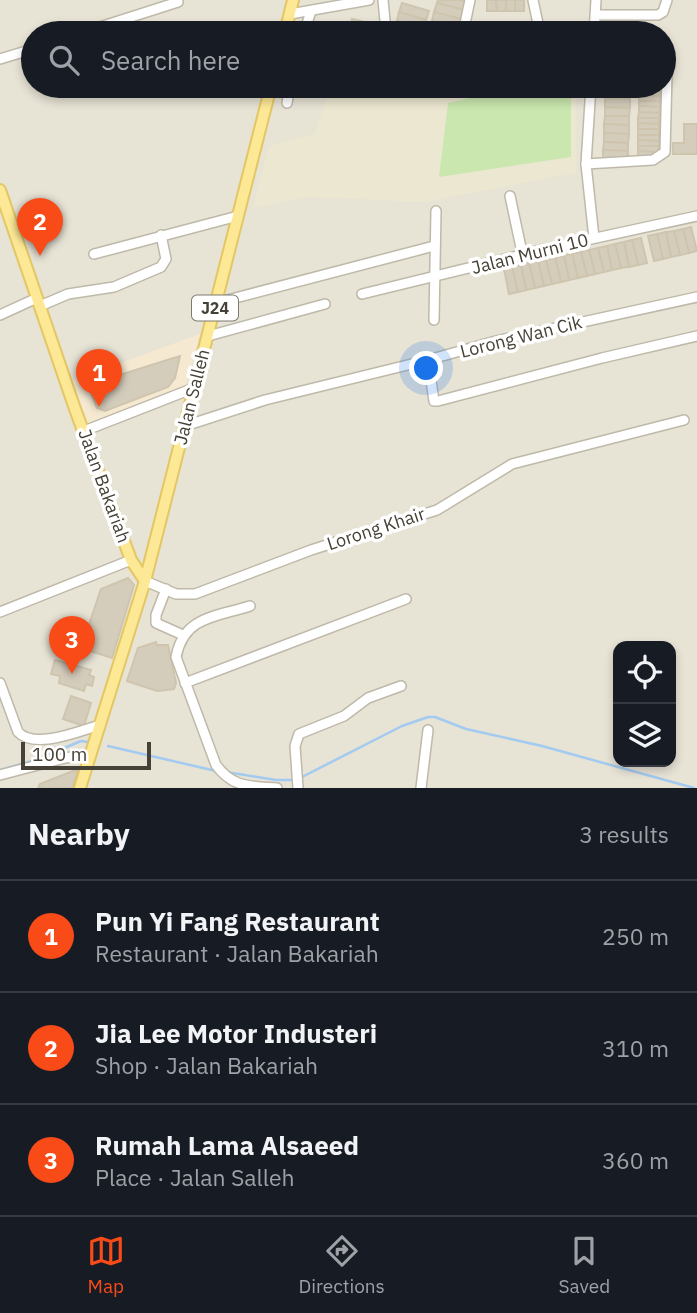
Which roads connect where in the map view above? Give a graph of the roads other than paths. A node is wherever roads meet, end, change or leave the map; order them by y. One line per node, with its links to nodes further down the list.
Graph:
1 (293, 0): 10 (main road)
2 (369, 0): 9 (street)
3 (383, 0): 15 (street)
4 (470, 0): 16 (street)
5 (533, 0): 17 (street)
6 (596, 0): 11 (street)
7 (667, 0): 11 (street)
8 (178, 2): 12 (street)
9 (311, 11): 10 (street); 14 (street)
10 (289, 14): 13 (main road)
11 (596, 15): 18 (street)
12 (119, 21)
13 (288, 21)
14 (308, 21)
15 (386, 21)
16 (466, 21)
17 (537, 21)
18 (595, 21)
19 (21, 53): 20 (street)
20 (0, 59)
21 (268, 98): 30 (main road, Jalan Salleh / J24)
22 (288, 98): 25 (street)
23 (590, 98): 26 (street)
24 (666, 98): 26 (street)
25 (287, 103)
26 (586, 164): 33 (street)
27 (0, 190): 40 (main road, Jalan Bakariah)
28 (510, 196): 36 (street)
29 (436, 211): 34 (street)
30 (238, 216): 32 (street); 41 (main road, Jalan Salleh / J24)
31 (697, 216): 33 (street, Jalan Murni 10)
32 (161, 235): 35 (street); 40 (street)
33 (594, 238): 36 (street, Jalan Murni 10)
34 (434, 246): 37 (street); 41 (street)
35 (94, 254)
36 (523, 257): 37 (street, Jalan Murni 10)
37 (434, 278): 38 (street, Jalan Murni 10); 44 (street)
38 (362, 294)
39 (697, 297): 47 (street, Lorong Wan Cik)
40 (38, 302): 43 (street); 51 (main road, Jalan Bakariah)
41 (216, 303): 45 (main road, Jalan Salleh / J24)
42 (325, 304): 45 (street)
43 (0, 315)
44 (434, 320)
45 (208, 336): 48 (main road, Jalan Salleh / J24)
46 (697, 336): 47 (street)
47 (428, 360): 50 (street, Lorong Wan Cik)
48 (194, 388): 50 (main road, Jalan Salleh / J24); 51 (street)
49 (684, 420): 55 (street, Lorong Khair)
50 (185, 426): 52 (main road, Jalan Salleh / J24)
51 (84, 431): 53 (main road, Jalan Bakariah)
52 (155, 544): 53 (main road); 54 (main road, J24)
53 (131, 560): 54 (main road, Jalan Bakariah); 58 (street)
54 (145, 581): 55 (street, Lorong Khair); 63 (main road, J24)
55 (166, 589): 59 (street)
56 (406, 599): 61 (street)
57 (250, 606): 59 (street)
58 (0, 612)
59 (183, 635): 61 (street)
60 (0, 683): 63 (street)
61 (185, 684): 67 (street)
62 (401, 686): 70 (street)
63 (100, 725): 65 (main road, J24)
64 (428, 730): 71 (street)
65 (91, 754): 66 (street); 68 (main road, J24)
66 (0, 775)
67 (238, 787): 69 (street)
68 (80, 788)
69 (276, 788)
70 (298, 788)
71 (421, 788)

